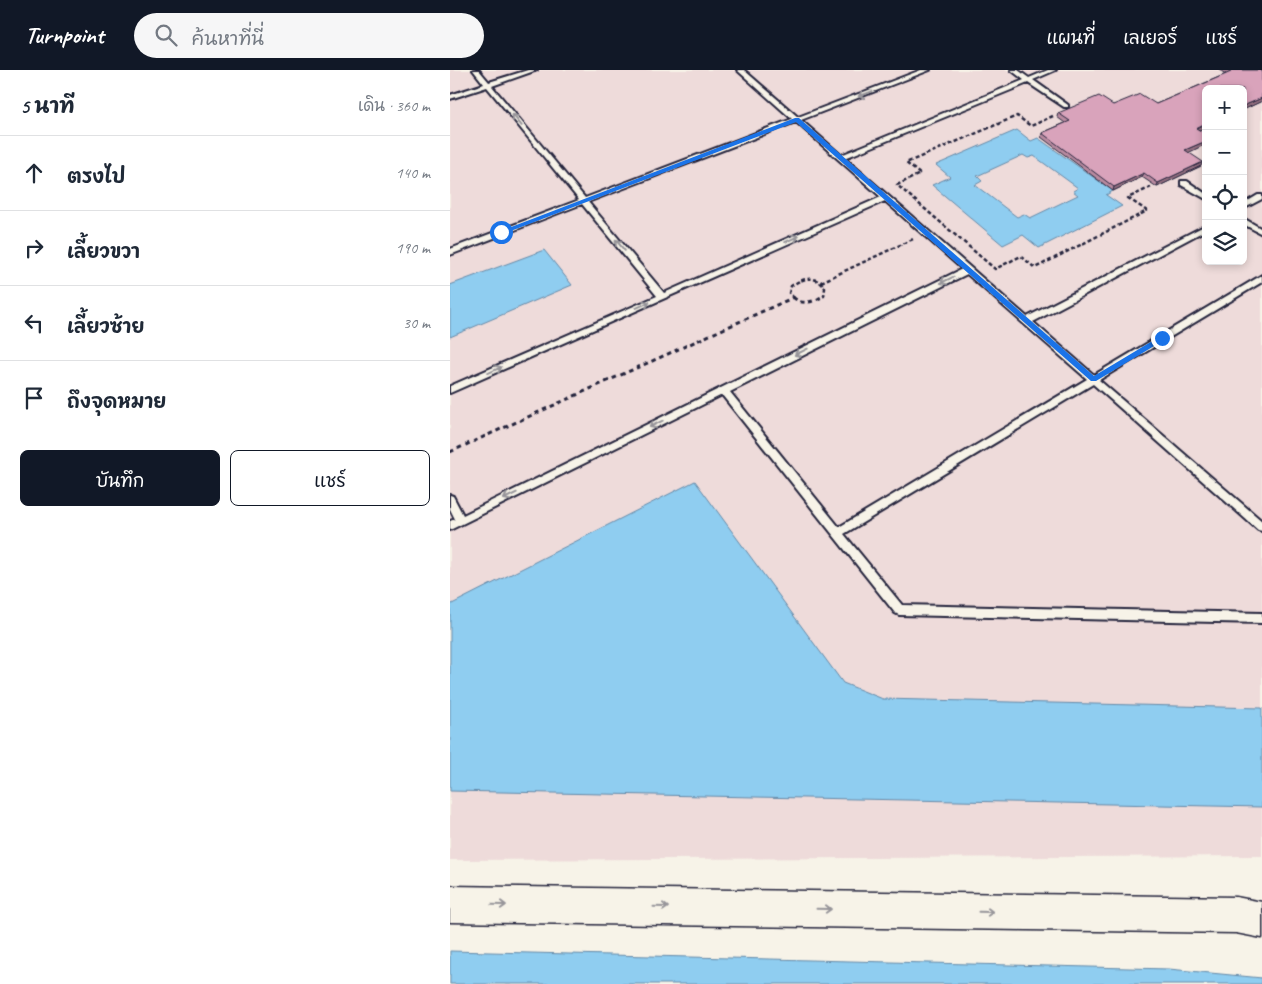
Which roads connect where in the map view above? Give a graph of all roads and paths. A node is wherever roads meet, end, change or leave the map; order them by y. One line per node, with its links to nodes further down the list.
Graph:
1 (476, 70): 8 (lane)
2 (534, 70): 8 (lane)
3 (740, 70): 12 (lane)
4 (927, 70): 12 (lane, one-way to 12)
5 (1014, 70): 7 (lane)
6 (1053, 70): 7 (lane)
7 (1029, 80): 10 (lane); 13 (lane)
8 (488, 85): 9 (lane); 19 (lane, one-way to 8)
9 (450, 97)
10 (1066, 106)
11 (1053, 116): 22 (path)
12 (797, 120): 13 (lane); 19 (lane)
13 (840, 158): 17 (lane)
14 (1184, 183): 16 (lane)
15 (1151, 187): 22 (path)
16 (1202, 194)
17 (886, 198): 25 (lane); 30 (lane, one-way to 17)
18 (1261, 198): 20 (lane)
19 (583, 201): 26 (lane); 30 (lane, one-way to 19)
20 (1247, 205)
21 (1247, 223): 24 (lane)
22 (943, 224): 25 (path)
23 (1202, 229): 32 (lane)
24 (1262, 232)
25 (926, 233): 27 (lane); 29 (path)
26 (450, 252)
27 (968, 270): 32 (lane); 35 (lane, one-way to 35)
28 (1262, 278): 33 (lane)
29 (821, 282): 31 (path); 31 (path)
30 (662, 296): 34 (lane, one-way to 30)
31 (792, 298): 36 (path)
32 (1027, 321): 33 (lane)
33 (1093, 379): 40 (lane); 41 (lane)
34 (450, 390)
35 (724, 390): 38 (lane, one-way to 38); 41 (lane)
36 (450, 452)
37 (450, 499): 38 (lane)
38 (460, 521): 39 (lane)
39 (450, 526)
40 (1262, 527)
41 (837, 533): 42 (lane)
42 (1262, 618)
43 (450, 904): 44 (main road, one-way to 44)
44 (1262, 920)

